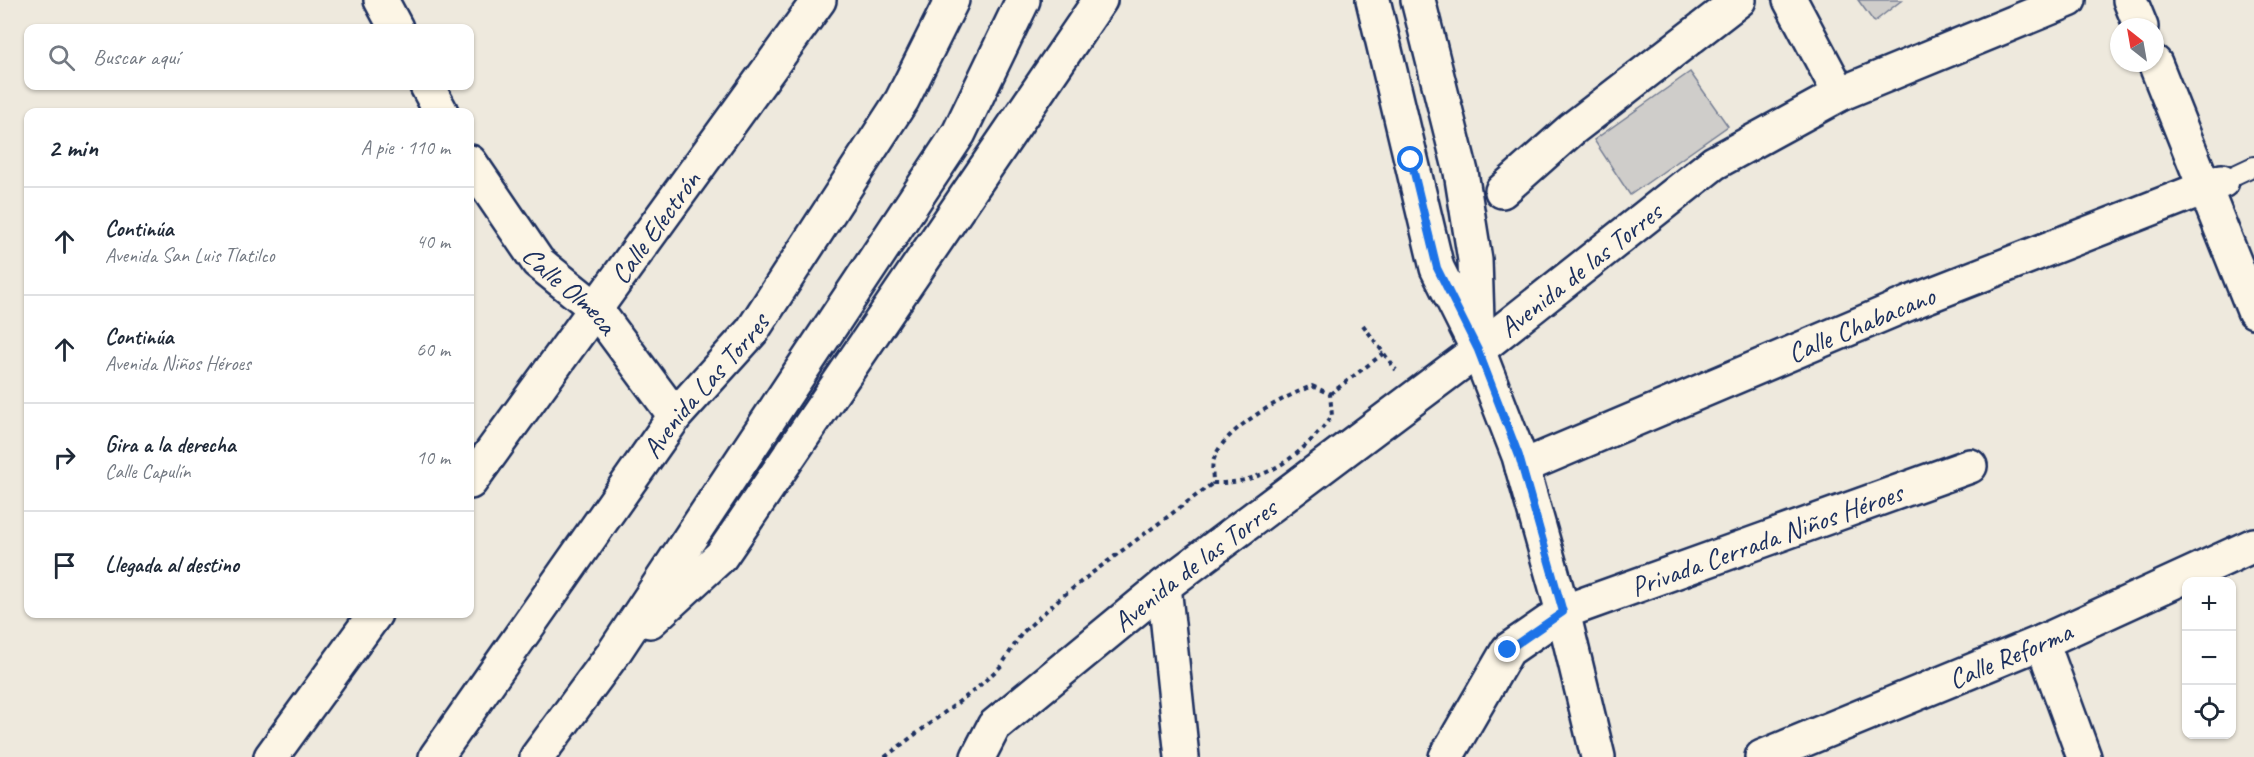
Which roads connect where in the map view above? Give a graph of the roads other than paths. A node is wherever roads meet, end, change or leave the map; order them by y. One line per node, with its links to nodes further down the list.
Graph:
1 (381, 0): 14 (main road)
2 (819, 0): 24 (main road, Calle Electrón)
3 (952, 0): 27 (main road, Avenida Las Torres)
4 (1023, 0): 36 (main road)
5 (1073, 0): 19 (main road)
6 (1100, 0): 19 (main road)
7 (1373, 0): 26 (main road)
8 (1418, 0): 26 (main road)
9 (1739, 0): 23 (main road)
10 (1791, 0): 17 (main road)
11 (2069, 0): 17 (main road, Avenida de las Torres)
12 (2130, 0): 13 (main road)
13 (2137, 18)
14 (394, 24)
15 (2159, 72): 22 (main road)
16 (429, 90): 18 (main road)
17 (1840, 94): 26 (main road, Avenida de las Torres)
18 (439, 108)
19 (1012, 129): 36 (main road)
20 (2254, 166): 22 (lane)
21 (474, 168): 24 (main road, Calle Olmeca)
22 (2213, 185): 25 (main road); 29 (main road, Calle Chabacano)
23 (1502, 191)
24 (595, 308): 27 (main road, Calle Olmeca); 30 (main road, Calle Electrón)
25 (2254, 310)
26 (1478, 350): 29 (main road); 32 (main road, Avenida de las Torres)
27 (675, 416): 40 (main road, Avenida Las Torres)
28 (1970, 466): 33 (main road, Privada Cerrada Niños Héroes)
29 (1521, 467): 33 (main road)
30 (474, 476)
31 (2254, 545): 35 (main road, Calle Reforma)
32 (1164, 586): 37 (main road, Avenida de las Torres); 43 (main road)
33 (1563, 612): 44 (main road, Privada Cerrada Niños Héroes); 45 (main road)
34 (372, 618): 39 (main road)
35 (2042, 642): 38 (main road, Calle Reforma); 46 (main road)
36 (613, 654): 41 (main road)
37 (996, 742): 42 (main road)
38 (1766, 756)
39 (271, 757)
40 (436, 757)
41 (537, 757)
42 (978, 757)
43 (1182, 757)
44 (1446, 757)
45 (1598, 757)
46 (2084, 757)

